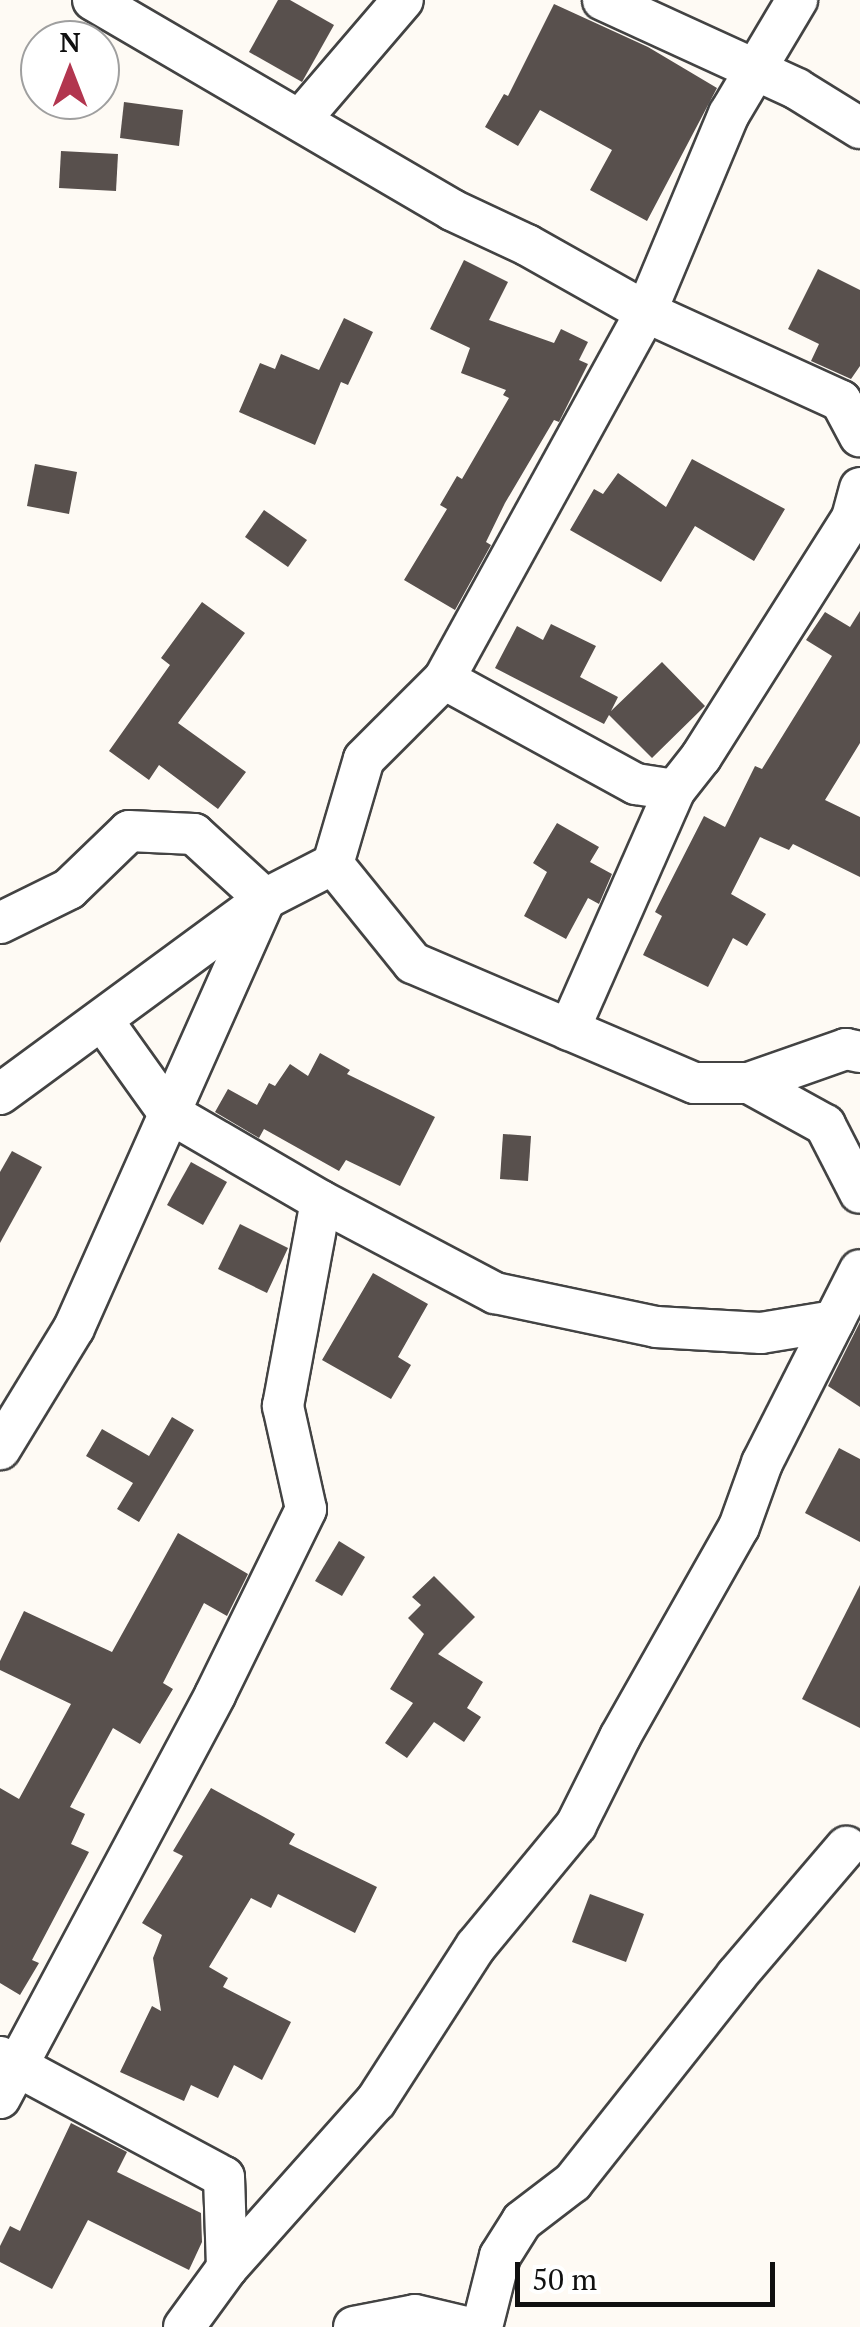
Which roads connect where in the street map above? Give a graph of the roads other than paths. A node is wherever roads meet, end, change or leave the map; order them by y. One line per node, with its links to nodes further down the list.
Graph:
1 (93, 0): 6 (street)
2 (403, 0): 6 (street)
3 (603, 0): 5 (street)
4 (798, 0): 5 (street)
5 (753, 68): 7 (street); 8 (street)
6 (300, 120): 8 (street)
7 (860, 128)
8 (646, 312): 9 (street); 11 (street)
9 (860, 436)
10 (860, 488): 12 (street)
11 (444, 679): 12 (street); 13 (street)
12 (676, 790): 17 (street)
13 (333, 864): 14 (street); 17 (street)
14 (266, 899): 15 (street); 16 (street); 21 (street)
15 (0, 923)
16 (104, 1021): 20 (street); 21 (street)
17 (569, 1030): 19 (street)
18 (860, 1052): 19 (street)
19 (749, 1083): 22 (street)
20 (0, 1094)
21 (168, 1112): 23 (street); 26 (street)
22 (860, 1193)
23 (321, 1201): 25 (street); 28 (street)
24 (860, 1270): 25 (street)
25 (834, 1321): 29 (street)
26 (0, 1449)
27 (846, 1847): 33 (street)
28 (5, 2074): 29 (street)
29 (226, 2268): 30 (street)
30 (184, 2327)
31 (354, 2327): 32 (street)
32 (466, 2327)
33 (482, 2327)

